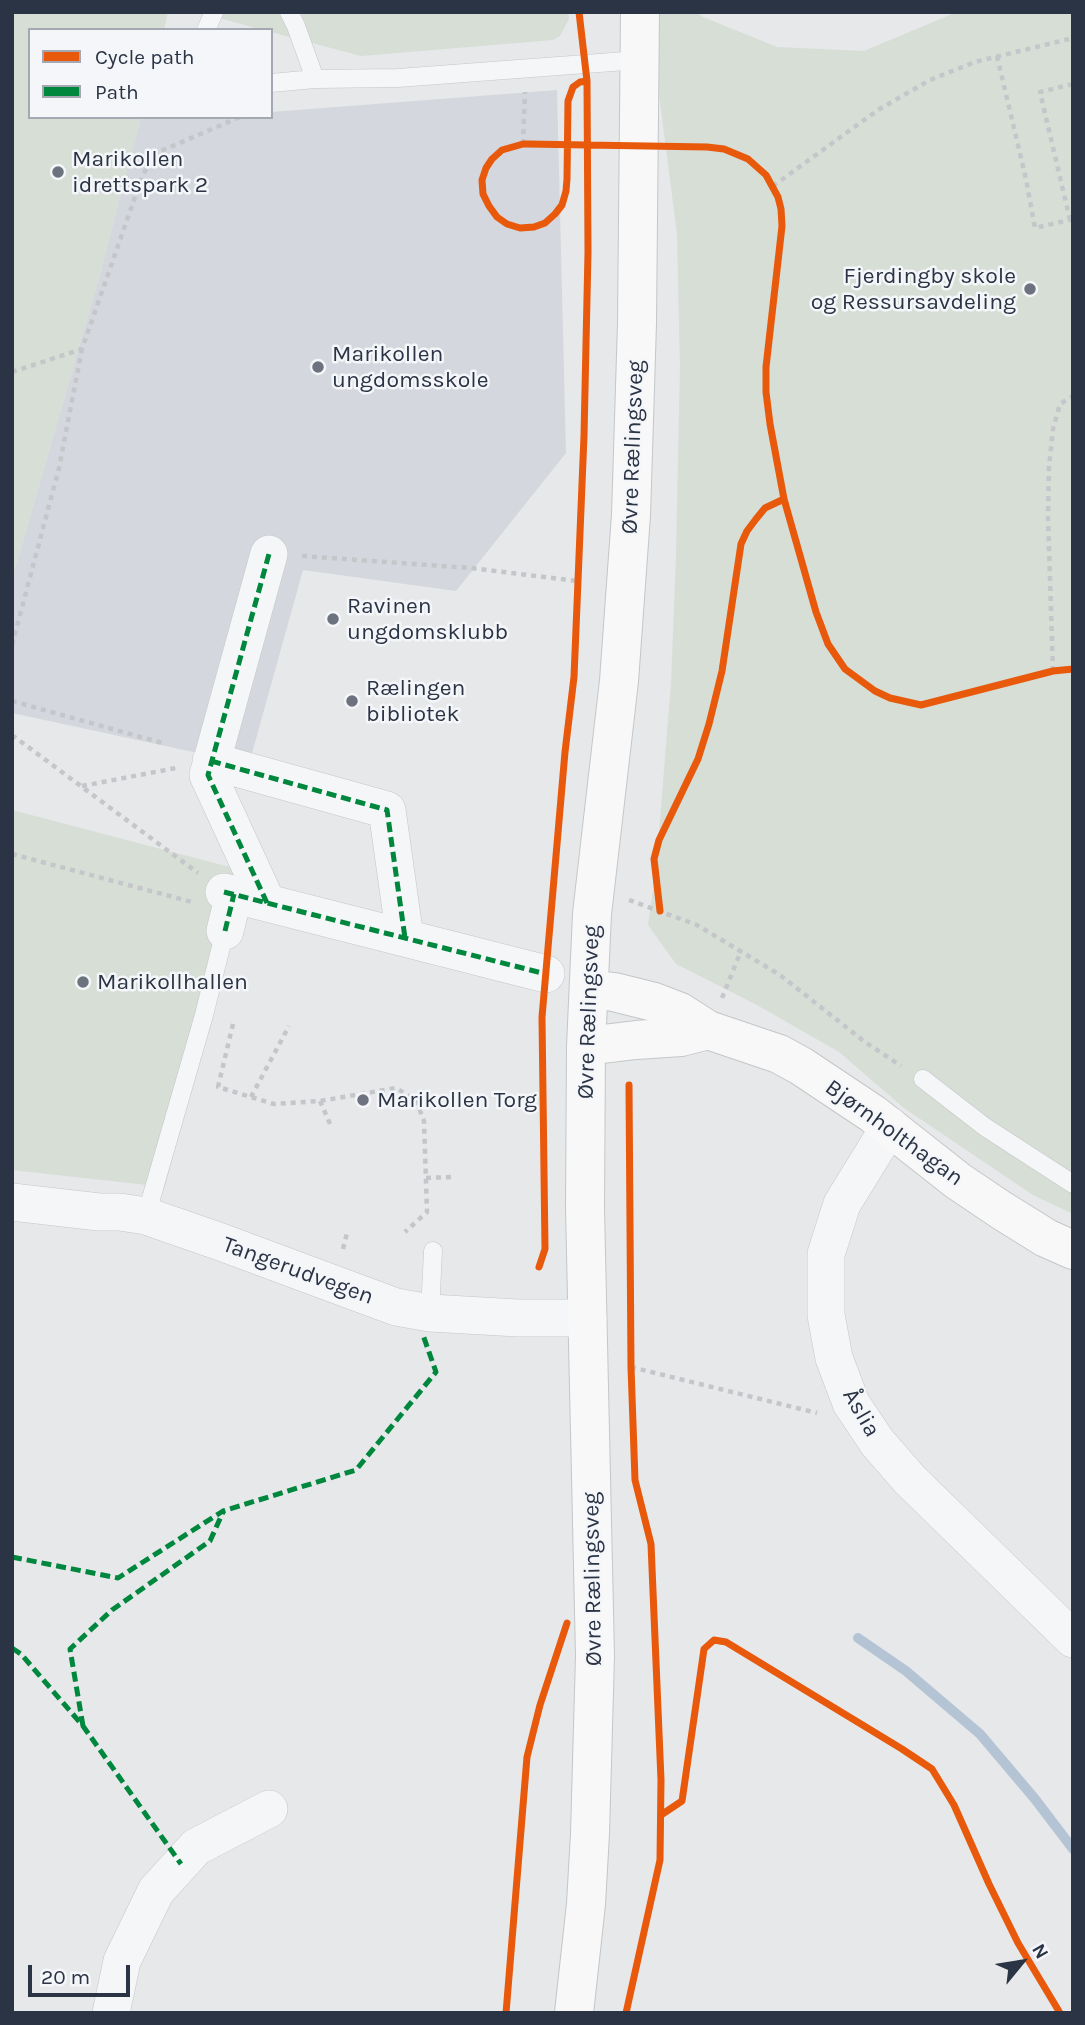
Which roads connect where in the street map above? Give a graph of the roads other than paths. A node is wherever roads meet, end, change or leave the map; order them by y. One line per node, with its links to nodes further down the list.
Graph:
1 (214, 12): 4 (lane)
2 (289, 12): 6 (lane)
3 (640, 12): 5 (main road, Øvre Rælingsveg)
4 (207, 28)
5 (639, 60): 6 (lane); 13 (main road, Øvre Rælingsveg)
6 (315, 79): 7 (lane)
7 (273, 83)
8 (269, 554): 9 (street)
9 (211, 761): 10 (street); 11 (street)
10 (236, 906): 11 (street); 20 (lane)
11 (405, 938): 12 (street)
12 (546, 974)
13 (589, 989): 14 (main road, Bjørnholthagan); 15 (main road, Øvre Rælingsveg)
14 (708, 1030): 15 (main road); 17 (main road, Bjørnholthagan)
15 (586, 1046): 24 (main road, Øvre Rælingsveg)
16 (923, 1079): 18 (lane)
17 (890, 1126): 21 (main road, Bjørnholthagan); 25 (street, Åslia)
18 (1073, 1184)
19 (12, 1202): 20 (street, Tangerudvegen)
20 (146, 1216): 23 (street, Tangerudvegen)
21 (1073, 1250)
22 (433, 1251): 23 (lane)
23 (430, 1313): 24 (street, Tangerudvegen)
24 (588, 1318): 28 (main road, Øvre Rælingsveg)
25 (1073, 1639)
26 (269, 1809): 27 (street)
27 (111, 2013)
28 (574, 2013)

